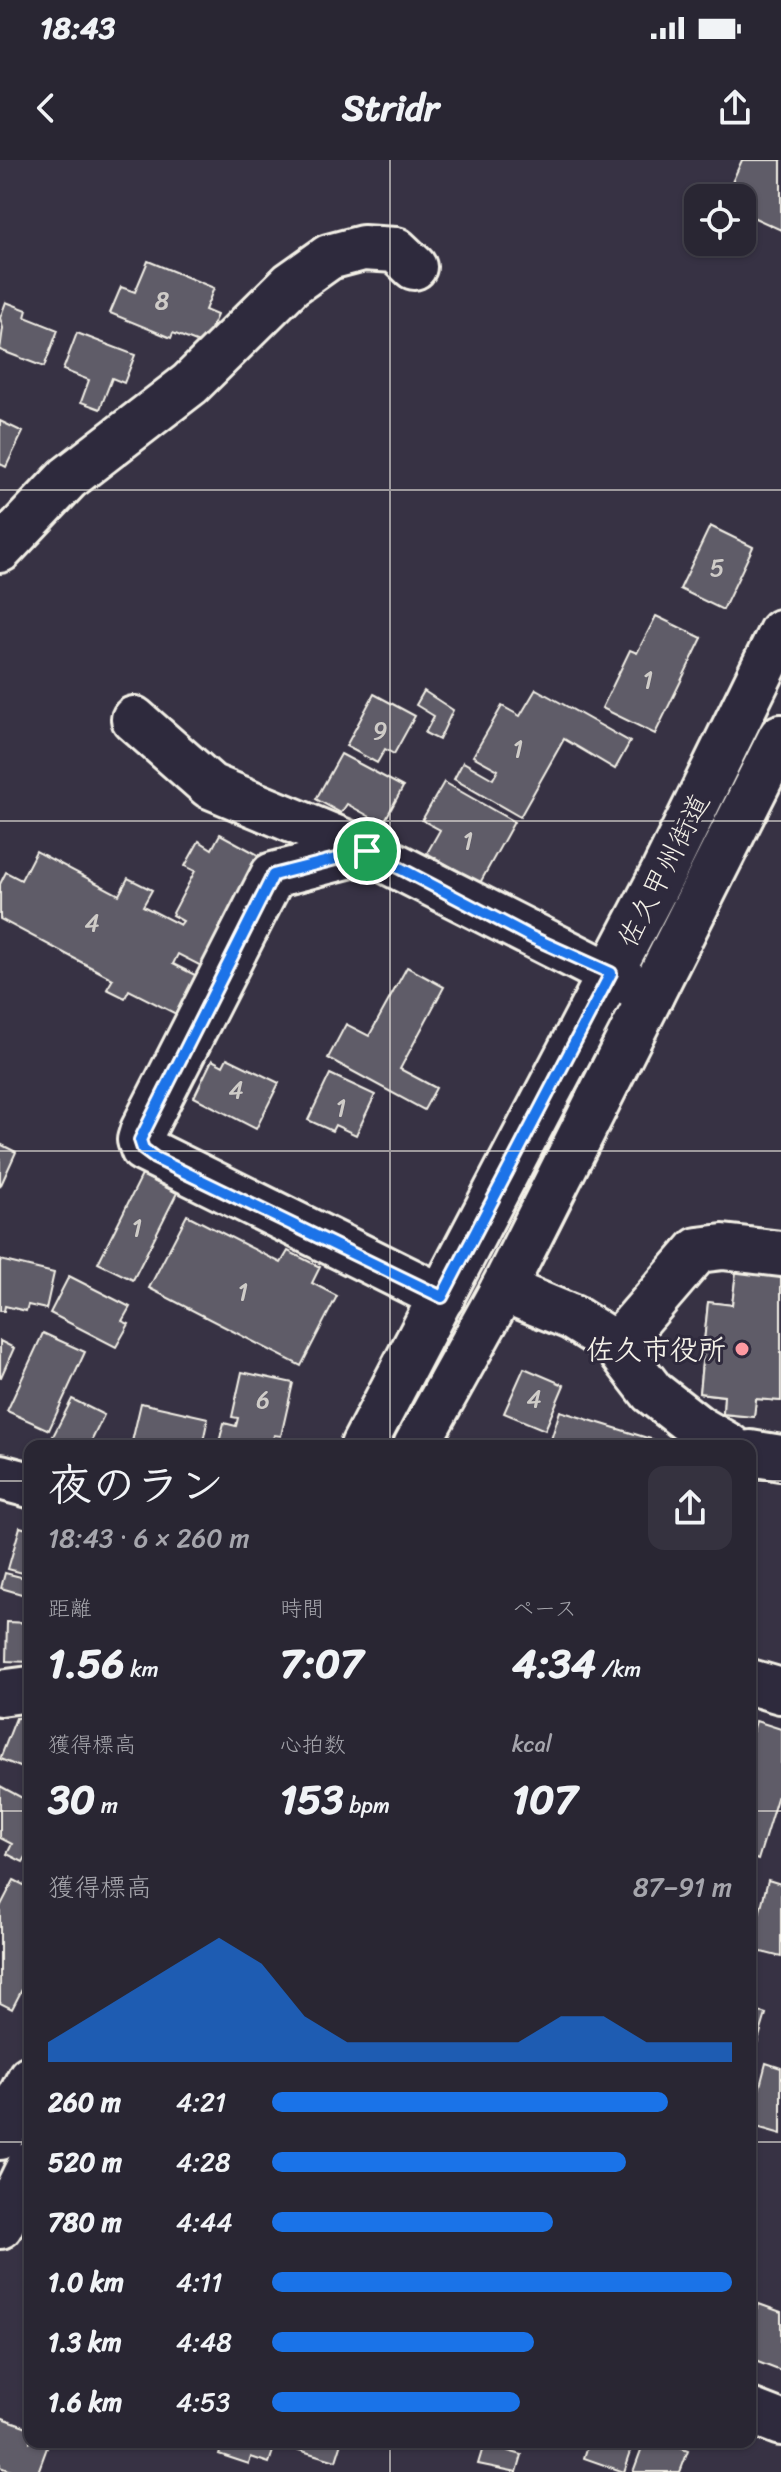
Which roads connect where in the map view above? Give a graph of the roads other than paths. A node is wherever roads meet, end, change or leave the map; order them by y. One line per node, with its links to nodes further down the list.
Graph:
1 (414, 267): 2 (main road)
2 (0, 550)
3 (781, 632): 7 (main road, 佐久甲州街道)
4 (134, 719): 6 (main road)
5 (781, 737): 8 (main road, 佐久甲州街道)
6 (367, 851): 7 (main road); 11 (main road)
7 (611, 973): 8 (main road); 11 (main road, 佐久甲州街道)
8 (651, 995): 10 (main road, 佐久甲州街道)
9 (781, 1254): 12 (main road)
10 (503, 1289): 12 (main road); 14 (main road, 佐久甲州街道)
11 (442, 1297): 13 (main road, 佐久甲州街道)
12 (616, 1345): 15 (main road)
13 (366, 1440)
14 (419, 1440)
15 (719, 1440)
16 (756, 1454): 17 (main road)
17 (781, 1458)
18 (0, 1477): 19 (main road)
19 (24, 1483)
20 (756, 1684): 22 (main road)
21 (24, 1690): 23 (main road)
22 (781, 1691)
23 (0, 1693)
24 (24, 2090): 25 (main road)
25 (0, 2137)
26 (24, 2177): 27 (main road)
27 (0, 2226)
28 (756, 2413): 29 (main road)
29 (781, 2423)

